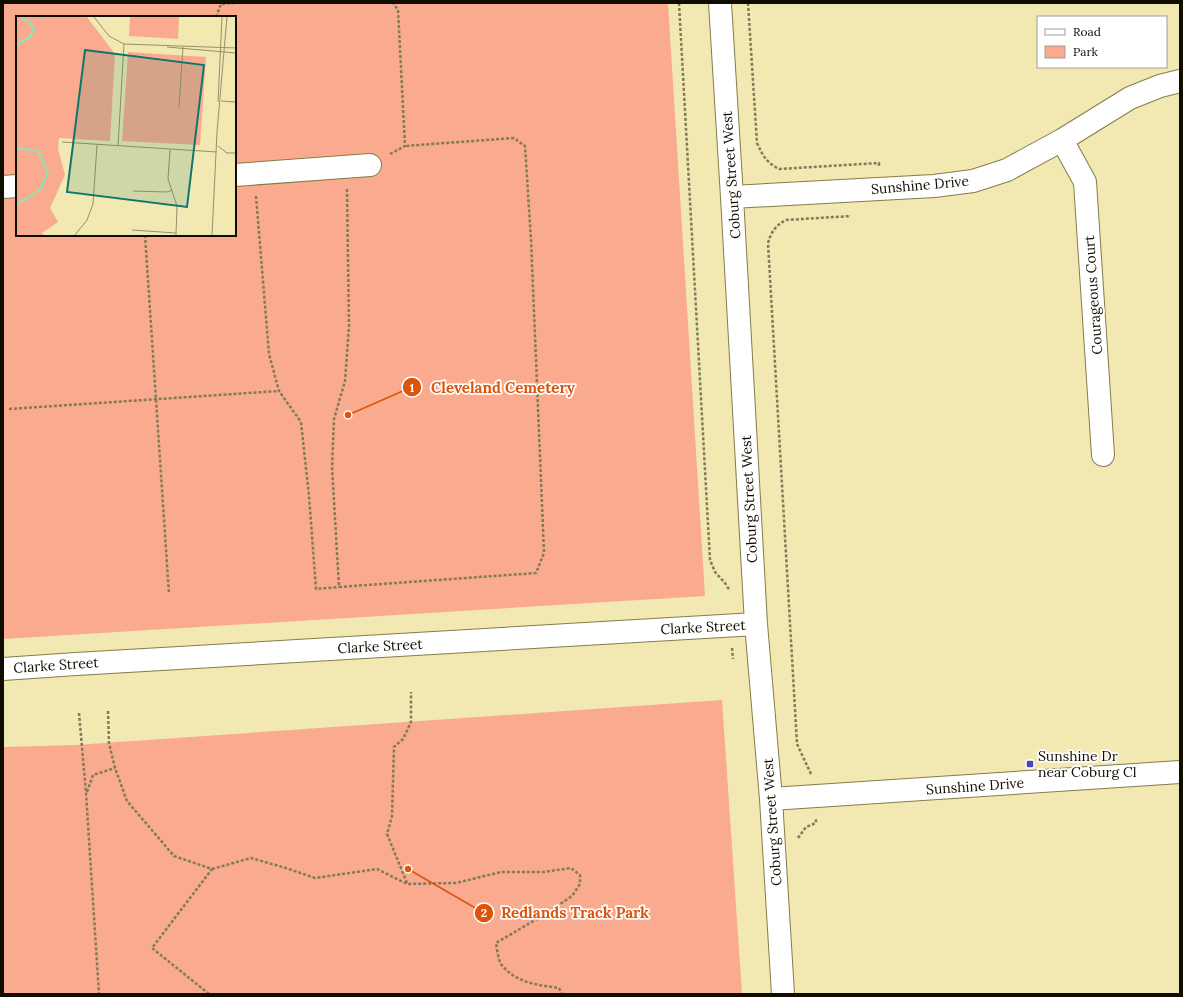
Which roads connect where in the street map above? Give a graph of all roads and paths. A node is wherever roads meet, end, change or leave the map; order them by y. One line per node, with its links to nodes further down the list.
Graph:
1 (235, 3): 6 (path)
2 (393, 3): 9 (path)
3 (679, 3): 25 (path)
4 (720, 3): 16 (street, Coburg Street West)
5 (748, 3): 12 (path)
6 (216, 16)
7 (1180, 81): 8 (street, Sunshine Drive)
8 (1062, 140): 16 (street, Sunshine Drive); 22 (street, Courageous Court)
9 (405, 146): 10 (path); 23 (path)
10 (370, 165): 11 (street)
11 (346, 167): 13 (street); 23 (path)
12 (776, 167)
13 (244, 174): 19 (path)
14 (16, 186): 15 (street)
15 (3, 187)
16 (732, 197): 26 (street, Coburg Street West)
17 (854, 216): 35 (path)
18 (145, 236): 20 (path)
19 (279, 391): 20 (path); 23 (path)
20 (156, 399): 21 (path); 24 (path)
21 (8, 409)
22 (1103, 455)
23 (339, 587)
24 (169, 594)
25 (729, 596)
26 (756, 624): 29 (street, Clarke Street); 37 (street, Coburg Street West)
27 (732, 652): 28 (path)
28 (734, 659)
29 (3, 669)
30 (411, 692): 39 (path)
31 (108, 711): 33 (path)
32 (79, 713): 36 (path)
33 (115, 768): 36 (path); 38 (path)
34 (1180, 772): 37 (street, Sunshine Drive)
35 (812, 777)
36 (86, 793): 40 (path)
37 (770, 799): 43 (street, Coburg Street West)
38 (212, 869): 39 (path); 41 (path)
39 (407, 884): 42 (path)
40 (99, 994)
41 (209, 994)
42 (562, 994)
43 (783, 994)

